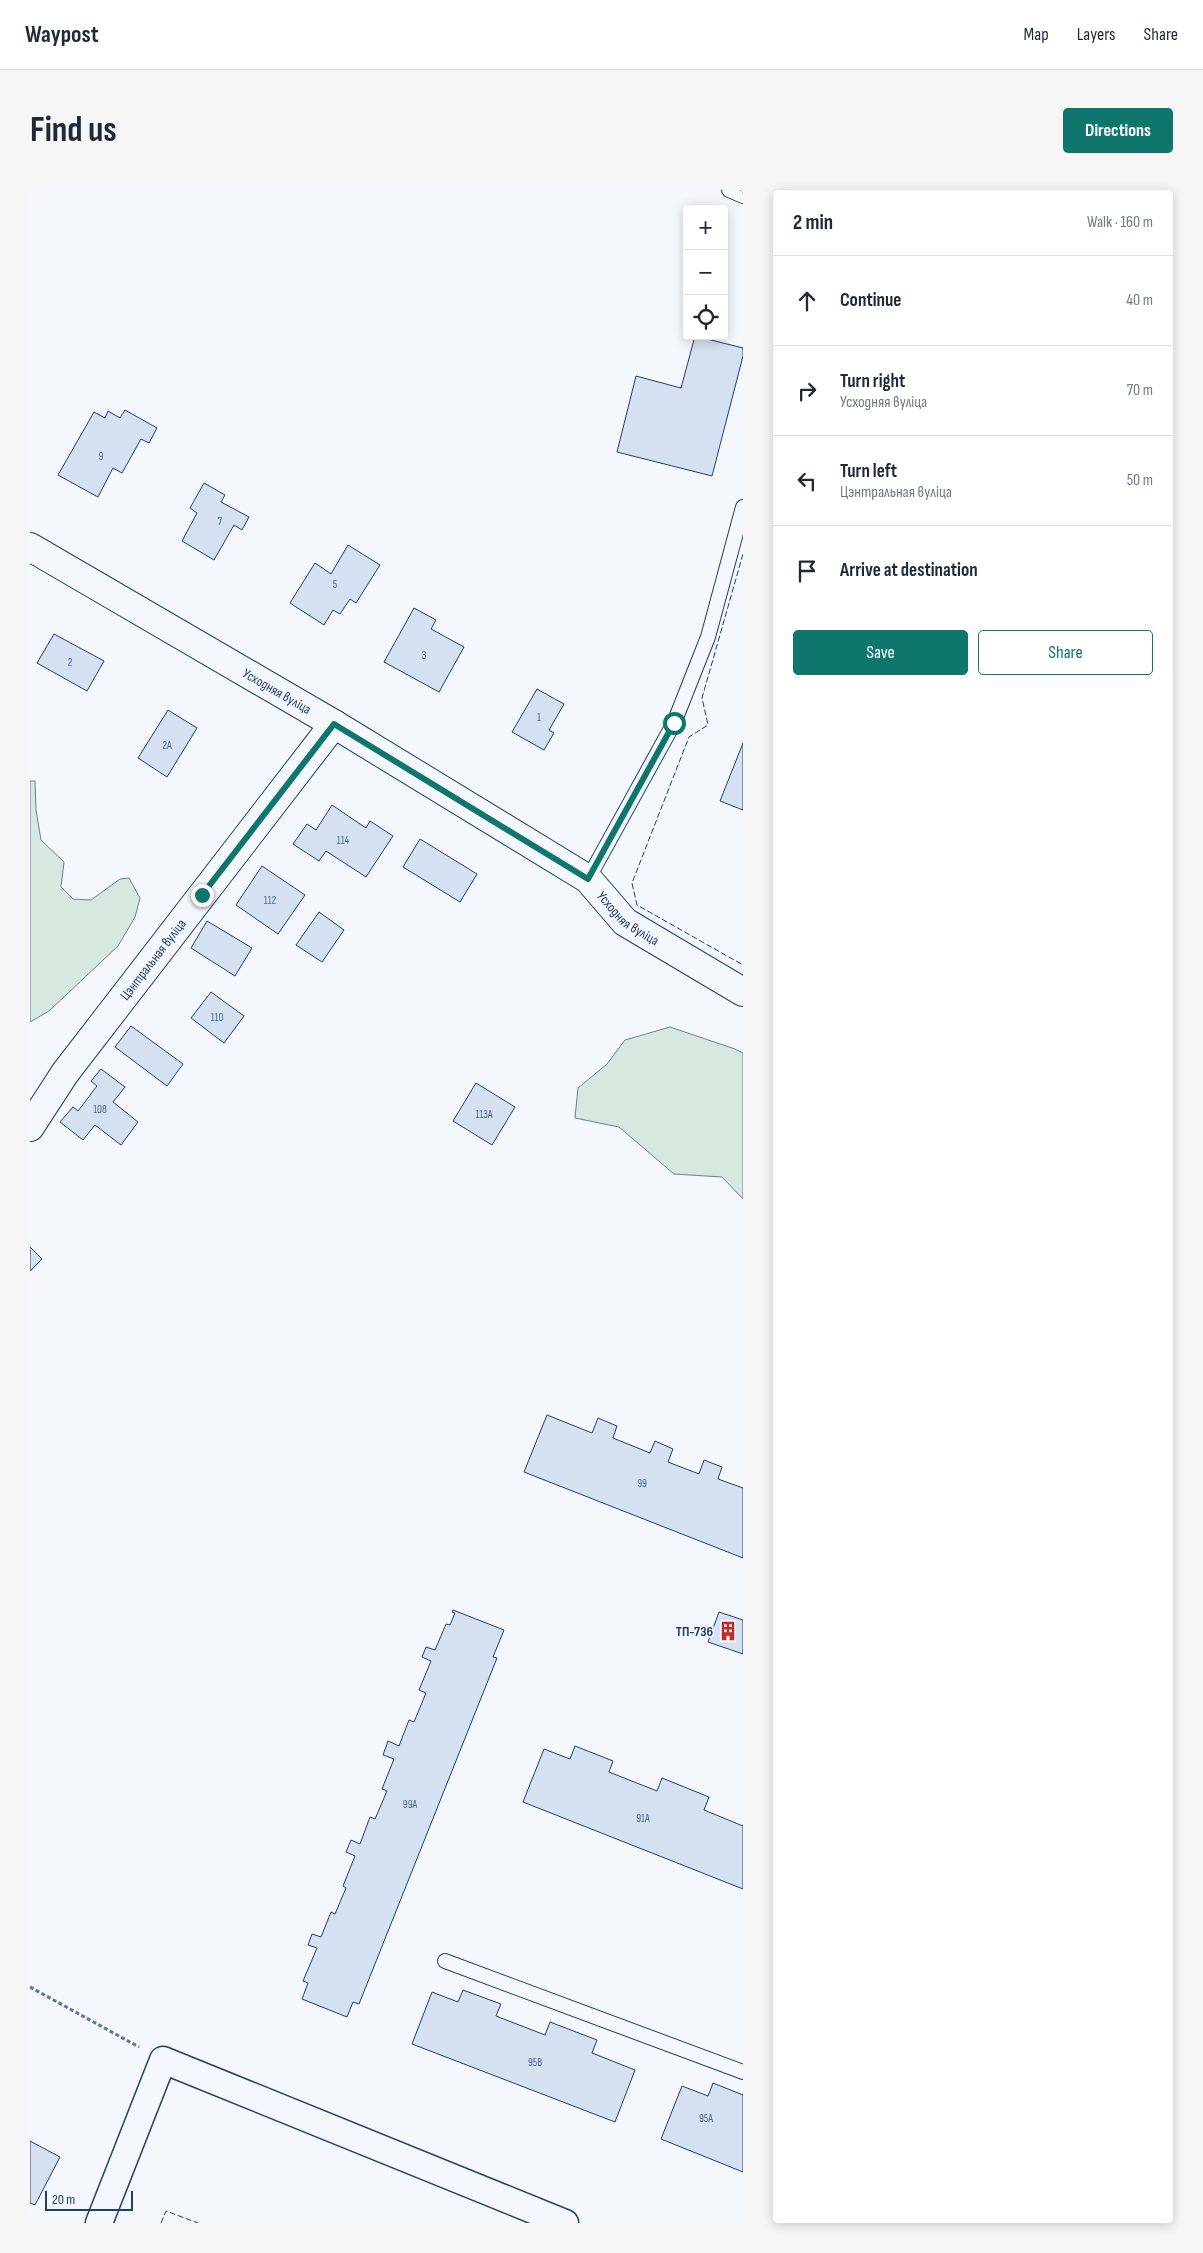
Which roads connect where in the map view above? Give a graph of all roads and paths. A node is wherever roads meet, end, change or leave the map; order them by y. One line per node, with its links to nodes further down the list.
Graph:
1 (729, 190): 2 (lane)
2 (743, 196)
3 (743, 507): 6 (lane)
4 (31, 548): 5 (street, Усходняя вуліца)
5 (334, 724): 6 (street, Усходняя вуліца); 8 (street, Цэнтральная вуліца)
6 (588, 879): 7 (street, Усходняя вуліца)
7 (743, 992)
8 (30, 1127)
9 (445, 1961): 12 (lane)
10 (30, 1987): 11 (path)
11 (163, 2060): 13 (street); 14 (street)
12 (743, 2072)
13 (99, 2223)
14 (565, 2223)

